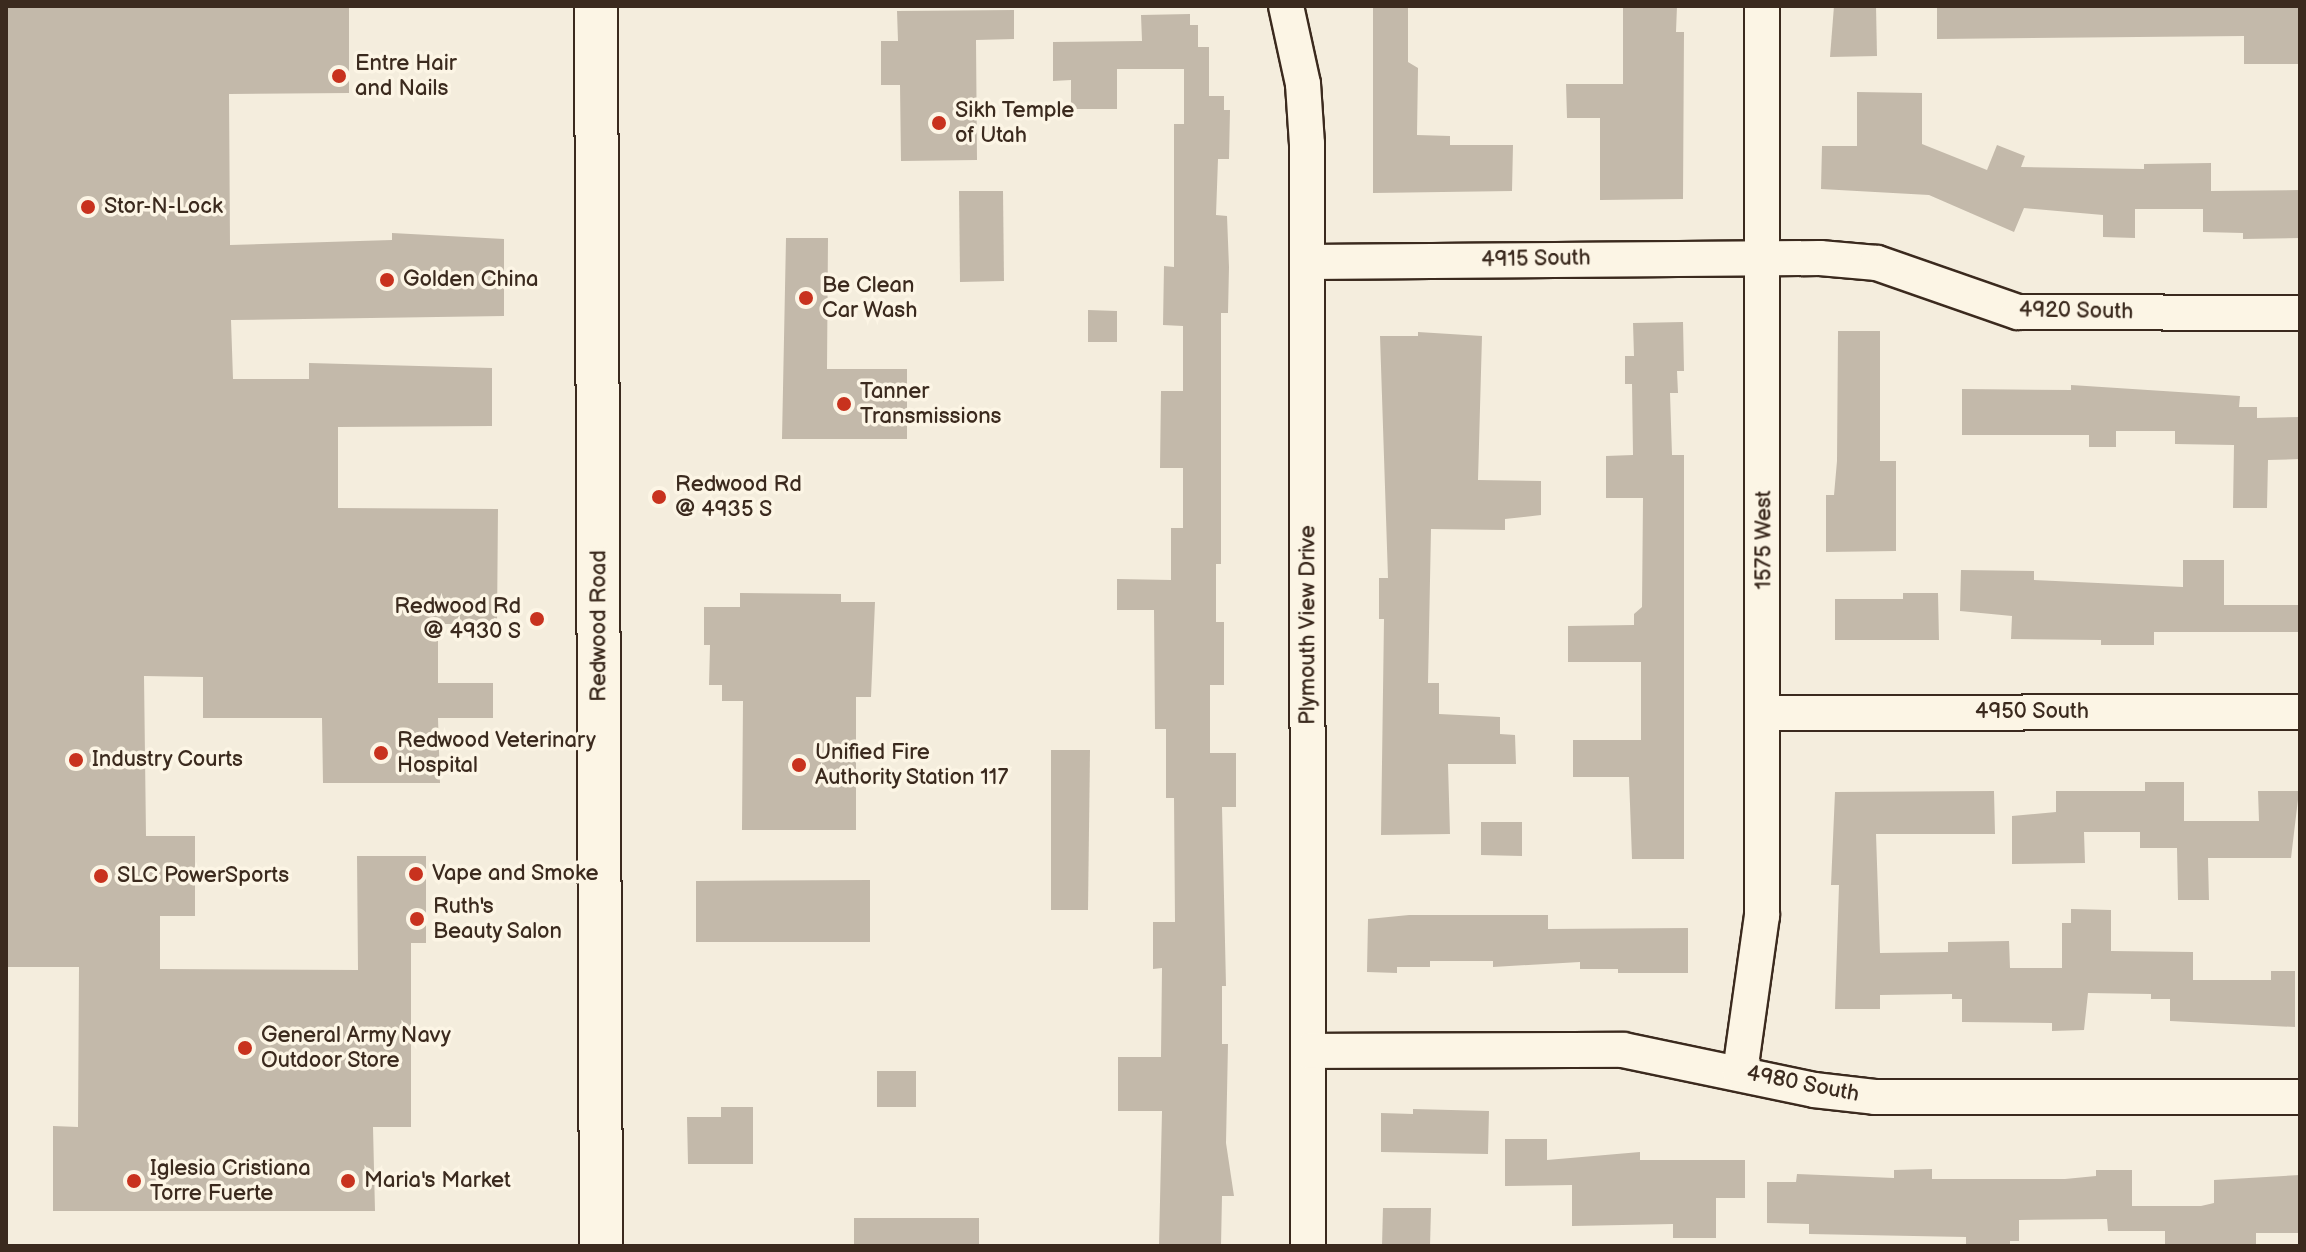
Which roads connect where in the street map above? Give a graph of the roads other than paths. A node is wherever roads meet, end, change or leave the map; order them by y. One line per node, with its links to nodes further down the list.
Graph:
1 (596, 6): 12 (main road, Redwood Road)
2 (1286, 6): 5 (street, Plymouth View Drive)
3 (1762, 6): 4 (street, 1575 West)
4 (1765, 257): 5 (street, 4915 South); 6 (street, 4920 South); 8 (street, 1575 West)
5 (1308, 262): 9 (street, Plymouth View Drive)
6 (2300, 313)
7 (2300, 712): 8 (street, 4950 South)
8 (1764, 713): 10 (street, 1575 West)
9 (1308, 1051): 10 (street, 4980 South); 13 (street, Plymouth View Drive)
10 (1740, 1072): 11 (street, 4980 South)
11 (2300, 1097)
12 (601, 1246)
13 (1308, 1246)

